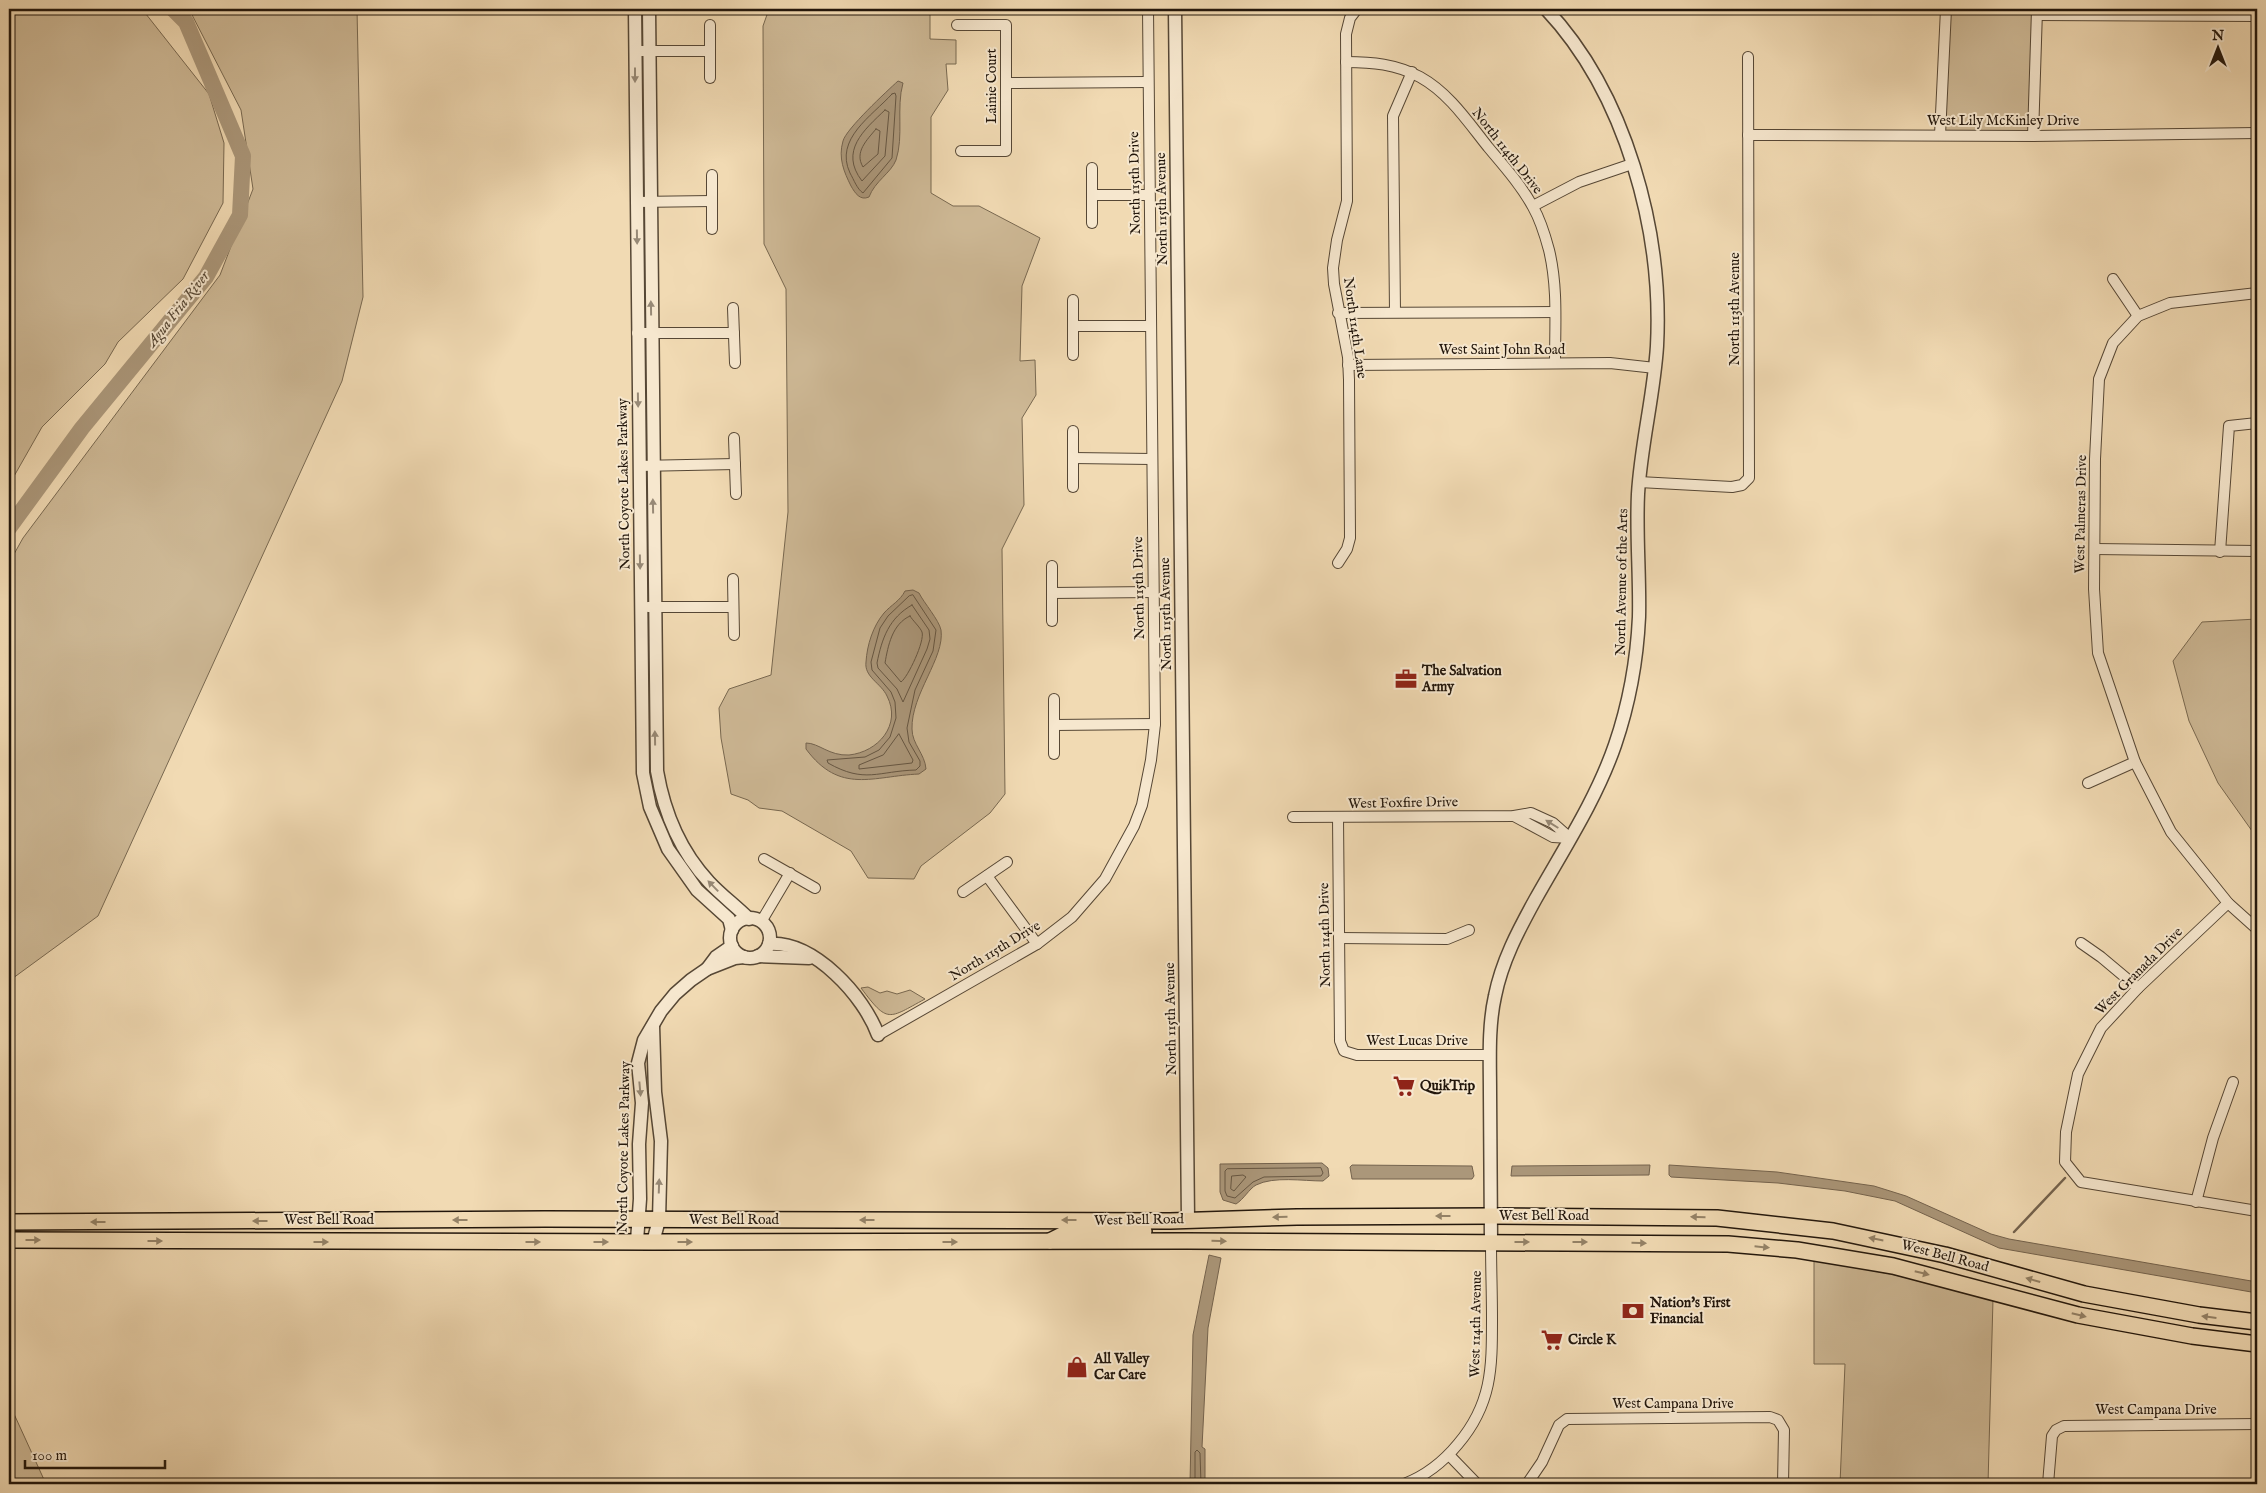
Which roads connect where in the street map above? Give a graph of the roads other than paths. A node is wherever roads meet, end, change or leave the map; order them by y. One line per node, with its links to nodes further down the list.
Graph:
1 (635, 9): 12 (street, North Coyote Lakes Parkway)
2 (649, 9): 13 (street, North Coyote Lakes Parkway)
3 (1148, 9): 20 (street, North 115th Drive)
4 (1175, 9): 117 (street, North 115th Avenue)
5 (1357, 9): 16 (street, North 114th Lane)
6 (1546, 9): 26 (street, North Avenue of the Arts)
7 (1946, 9): 23 (street)
8 (2037, 12): 9 (street); 24 (street)
9 (2257, 16)
10 (710, 25): 14 (street)
11 (957, 25): 19 (street, Lainie Court)
12 (635, 51): 13 (street); 32 (street, North Coyote Lakes Parkway, one-way to 32)
13 (649, 51): 14 (street); 33 (street, North Coyote Lakes Parkway)
14 (710, 51): 18 (street)
15 (1748, 58): 22 (street, North 113th Avenue)
16 (1346, 62): 17 (street, North 114th Drive); 43 (street, North 114th Lane)
17 (1412, 72): 34 (street, North 114th Drive); 41 (street)
18 (710, 78)
19 (1006, 82): 20 (street); 25 (street, Lainie Court)
20 (1147, 82): 30 (street, North 115th Drive)
21 (2257, 133): 24 (street, West Lily McKinley Drive)
22 (1748, 135): 23 (street, West Lily McKinley Drive); 63 (street, North 113th Avenue)
23 (1940, 135): 24 (street, West Lily McKinley Drive)
24 (2033, 136)
25 (961, 152)
26 (1632, 164): 34 (street); 54 (street, North Avenue of the Arts)
27 (1092, 168): 29 (street)
28 (712, 175): 31 (street)
29 (1092, 195): 30 (street); 35 (street)
30 (1148, 195): 46 (street, North 115th Drive)
31 (712, 201): 33 (street); 36 (street)
32 (636, 202): 33 (street); 47 (street, North Coyote Lakes Parkway, one-way to 47)
33 (650, 202): 48 (street, North Coyote Lakes Parkway, one-way to 33)
34 (1533, 206): 42 (street, North 114th Drive)
35 (1092, 223)
36 (712, 229)
37 (2113, 279): 44 (street)
38 (2257, 293): 44 (street)
39 (1073, 300): 45 (street)
40 (733, 308): 49 (street)
41 (1395, 312): 42 (street); 43 (street)
42 (1555, 312): 52 (street, North 114th Drive)
43 (1338, 313): 53 (street, North 114th Lane)
44 (2138, 316): 66 (street, West Palmeras Drive)
45 (1073, 326): 46 (street); 50 (street)
46 (1151, 326): 59 (street, North 115th Drive)
47 (638, 333): 48 (street); 61 (street, North Coyote Lakes Parkway, one-way to 61)
48 (652, 333): 49 (street); 62 (street, North Coyote Lakes Parkway)
49 (734, 333): 51 (street)
50 (1073, 355)
51 (735, 363)
52 (1555, 363): 53 (street, West Saint John Road); 54 (street, West Saint John Road)
53 (1348, 365): 69 (street, North 114th Lane)
54 (1655, 368): 63 (street, North Avenue of the Arts)
55 (2257, 424): 68 (street)
56 (1073, 432): 58 (street)
57 (734, 438): 60 (street)
58 (1073, 458): 59 (street); 64 (street)
59 (1152, 459): 73 (street, North 115th Drive)
60 (735, 464): 62 (street); 65 (street)
61 (639, 466): 62 (street); 75 (street, North Coyote Lakes Parkway, one-way to 75)
62 (653, 466): 76 (street, North Coyote Lakes Parkway, one-way to 62)
63 (1639, 482): 87 (street, North Avenue of the Arts)
64 (1073, 488)
65 (736, 494)
66 (2094, 549): 68 (street); 83 (street, West Palmeras Drive)
67 (2257, 550): 68 (street)
68 (2220, 552)
69 (1338, 563)
70 (1052, 566): 72 (street)
71 (733, 578): 74 (street)
72 (1052, 592): 73 (street); 77 (street)
73 (1153, 592): 80 (street, North 115th Drive)
74 (733, 607): 76 (street); 78 (street)
75 (640, 608): 76 (street); 97 (street, North Coyote Lakes Parkway)
76 (654, 608): 95 (street, North Coyote Lakes Parkway, one-way to 76)
77 (1052, 621)
78 (734, 635)
79 (1054, 699): 81 (street)
80 (1155, 724): 81 (street); 101 (street, North 115th Drive)
81 (1054, 725): 82 (street)
82 (1054, 754)
83 (2135, 762): 84 (street); 94 (street, West Palmeras Drive)
84 (2088, 783)
85 (1292, 817): 86 (street, West Foxfire Drive)
86 (1338, 817): 87 (street, West Foxfire Drive); 99 (street, North 114th Drive)
87 (1570, 838): 112 (street, North Avenue of the Arts)
88 (764, 859): 90 (street)
89 (1007, 862): 91 (street)
90 (790, 873): 92 (street); 95 (street)
91 (987, 876): 93 (street); 101 (street)
92 (815, 888)
93 (963, 892)
94 (2228, 903): 96 (street, West Palmeras Drive); 108 (street, West Granada Drive)
95 (755, 920): 97 (street); 100 (street)
96 (2257, 929)
97 (732, 930): 103 (street)
98 (1469, 930): 99 (street)
99 (1339, 938): 111 (street, North 114th Drive)
100 (769, 944): 104 (street); 106 (street)
101 (1037, 944): 110 (street, North 115th Drive)
102 (2081, 944): 108 (street)
103 (732, 946): 105 (street); 107 (street, North Coyote Lakes Parkway)
104 (758, 956): 105 (street); 106 (street)
105 (744, 957): 107 (street, North Coyote Lakes Parkway)
106 (814, 958): 110 (street)
107 (707, 969): 109 (street, North Coyote Lakes Parkway)
108 (2138, 988): 114 (street, West Granada Drive)
109 (653, 1026): 118 (street, North Coyote Lakes Parkway, one-way to 118); 119 (street, North Coyote Lakes Parkway, one-way to 109)
110 (878, 1035)
111 (1344, 1051): 112 (street, West Lucas Drive)
112 (1490, 1055): 116 (street, North Avenue of the Arts)
113 (2233, 1082): 114 (street)
114 (2196, 1202): 115 (street, West Granada Drive)
115 (2257, 1211)
116 (1491, 1216): 117 (main road, West Bell Road, one-way to 117); 129 (street, North Avenue of the Arts); 130 (main road, West Bell Road, one-way to 116)
117 (1188, 1219): 121 (main road, West Bell Road, one-way to 121); 128 (main road)
118 (638, 1220): 119 (main road, West Bell Road); 122 (main road, West Bell Road, one-way to 122); 124 (street, North Coyote Lakes Parkway)
119 (659, 1220): 120 (main road, West Bell Road, one-way to 119); 127 (street, North Coyote Lakes Parkway)
120 (891, 1220): 121 (main road, West Bell Road); 125 (main road)
121 (1029, 1220): 126 (main road)
122 (9, 1222)
123 (9, 1240): 124 (main road, West Bell Road, one-way to 124)
124 (637, 1241): 127 (main road, West Bell Road)
125 (785, 1241): 126 (main road, West Bell Road); 127 (main road, West Bell Road, one-way to 125)
126 (928, 1241): 128 (main road, West Bell Road, one-way to 128)
127 (654, 1242)
128 (1047, 1242): 129 (main road, West Bell Road, one-way to 129)
129 (1491, 1242): 131 (main road, West Bell Road, one-way to 131); 133 (street, West 114th Avenue)
130 (2257, 1322)
131 (2257, 1344)
132 (2257, 1424): 138 (street, West Campana Drive)
133 (1449, 1455): 134 (street); 135 (street)
134 (1404, 1484)
135 (1477, 1484)
136 (1527, 1484): 137 (street, West Campana Drive)
137 (1783, 1484)
138 (2048, 1484)

